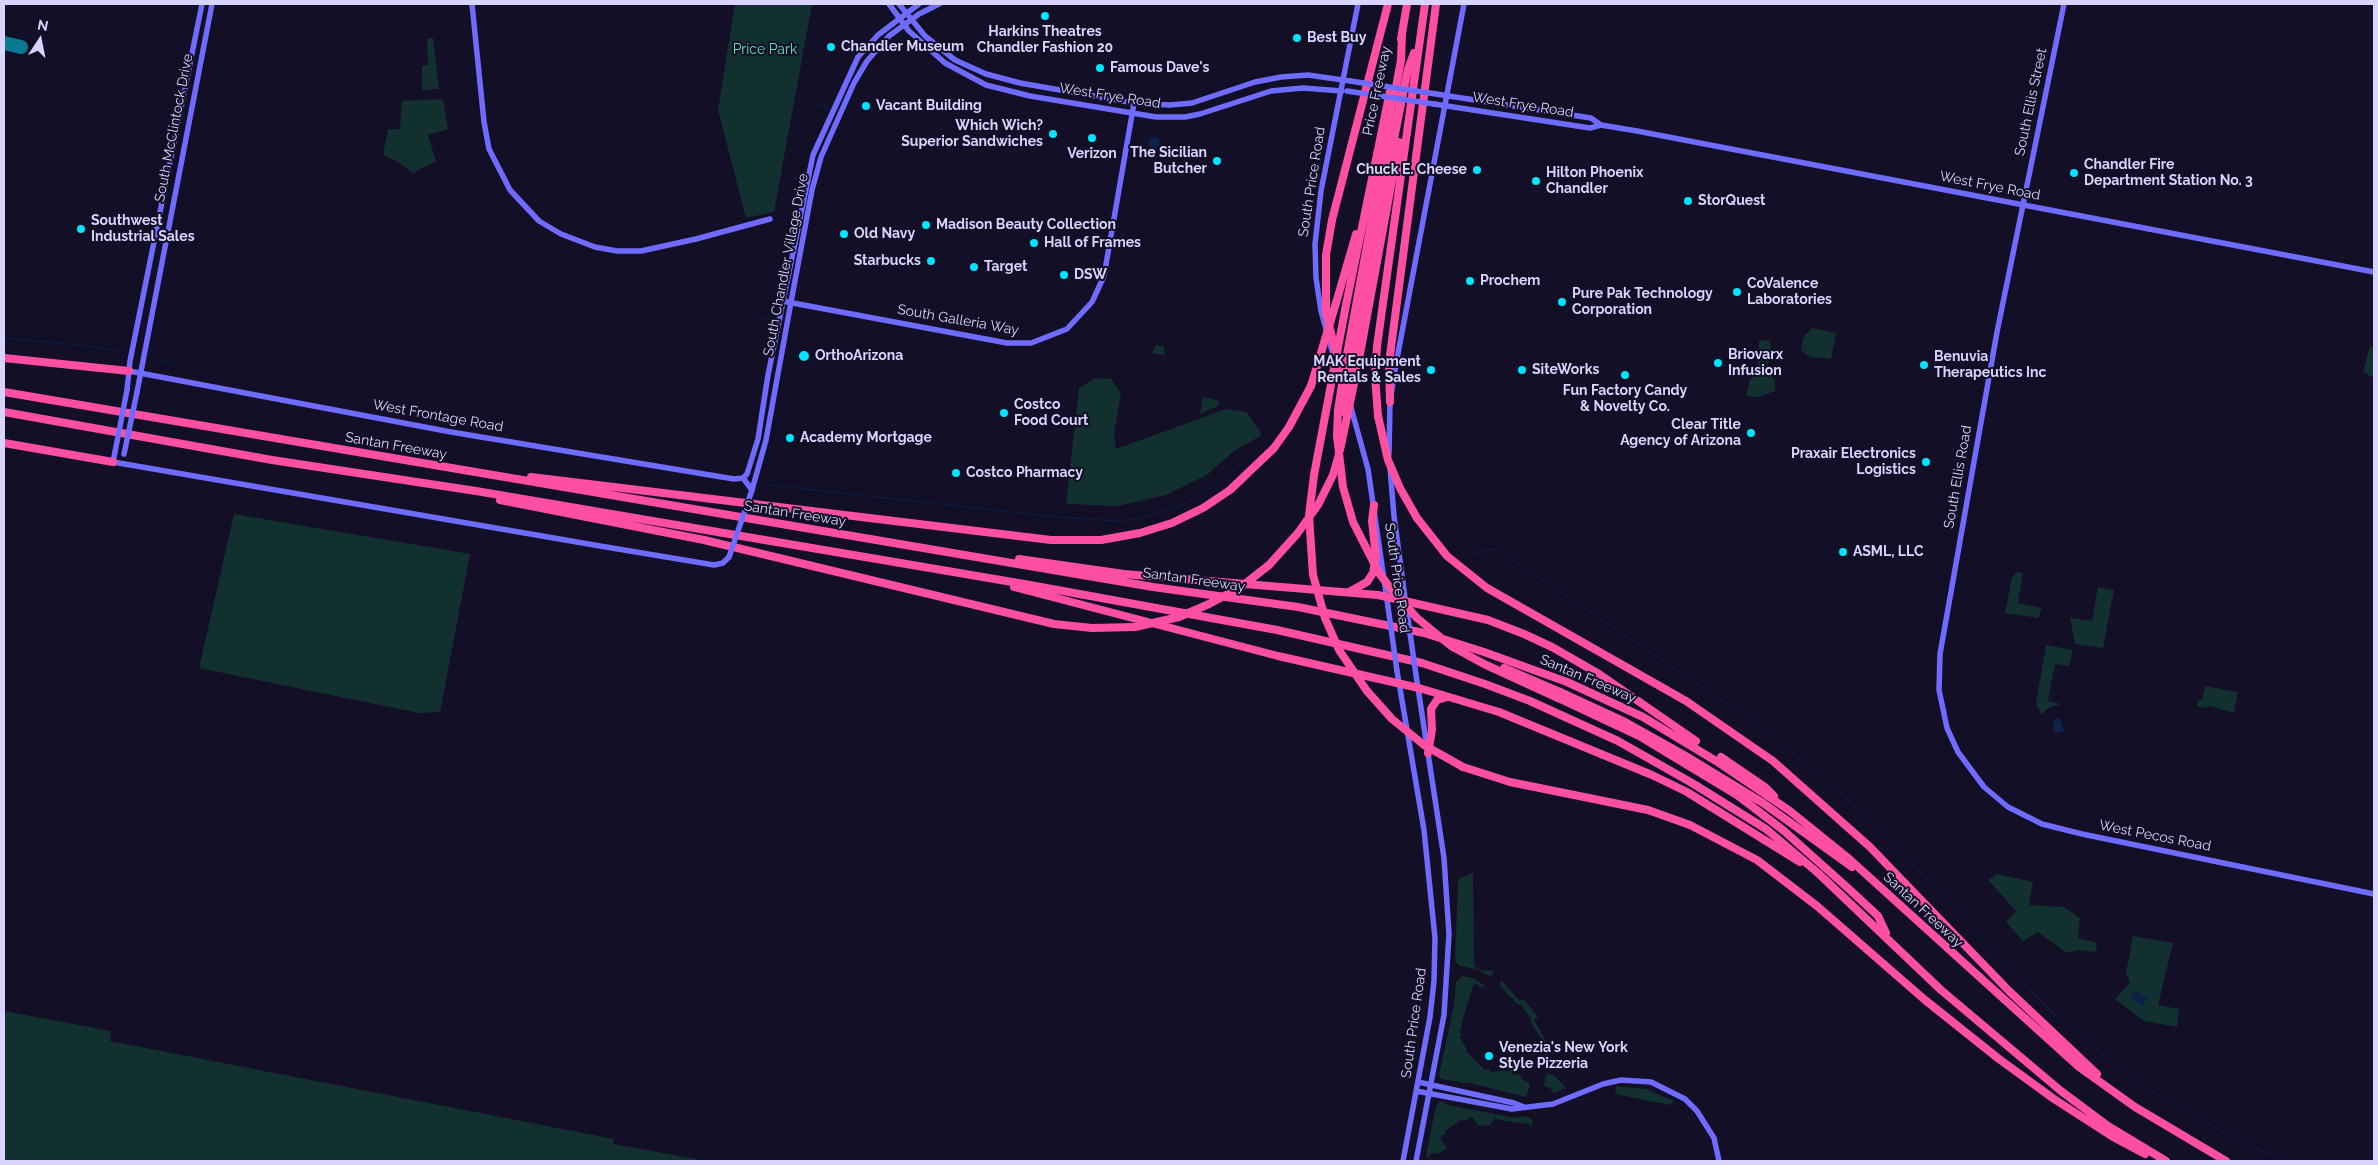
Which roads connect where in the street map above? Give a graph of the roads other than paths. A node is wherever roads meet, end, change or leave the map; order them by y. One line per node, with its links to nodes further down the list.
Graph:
1 (202, 4): 35 (street, South McClintock Drive)
2 (212, 4): 36 (street, South McClintock Drive)
3 (472, 4): 30 (street)
4 (889, 4): 16 (street)
5 (898, 4): 15 (street)
6 (919, 4): 15 (street, South Chandler Village Drive)
7 (939, 4): 15 (street, South Chandler Village Drive)
8 (1358, 4): 19 (street, South Price Road)
9 (1388, 4): 38 (highway)
10 (1407, 4): 17 (highway, Price Freeway)
11 (1425, 4): 18 (highway)
12 (1436, 4): 40 (highway)
13 (1464, 4): 21 (street, South Price Road)
14 (2064, 4): 29 (street, South Ellis Street)
15 (908, 16): 16 (street, South Chandler Village Drive); 22 (street, West Frye Road)
16 (901, 22): 25 (street, West Frye Road); 32 (street, South Chandler Village Drive); 33 (street, South Chandler Village Drive)
17 (1402, 34): 28 (highway, Price Freeway); 37 (highway)
18 (1420, 37): 37 (highway); 47 (highway, bridge); 71 (highway, bridge)
19 (1342, 79): 20 (street, South Price Road); 21 (street, West Frye Road, bridge); 22 (street, West Frye Road)
20 (1340, 90): 23 (street, West Frye Road, bridge); 25 (street, West Frye Road); 38 (street, South Price Road)
21 (1447, 96): 23 (street, South Price Road); 24 (street, West Frye Road)
22 (1134, 103): 25 (street, South Galleria Way)
23 (1445, 106): 26 (street, West Frye Road); 40 (street, South Price Road)
24 (1512, 106): 26 (street); 27 (street, West Frye Road)
25 (1132, 114): 33 (street, South Galleria Way)
26 (1510, 116): 27 (street, West Frye Road)
27 (1601, 125): 29 (street, West Frye Road)
28 (1370, 184): 45 (highway, bridge); 75 (highway, bridge)
29 (2023, 205): 31 (street, West Frye Road); 59 (street, South Ellis Road)
30 (770, 219)
31 (2374, 272)
32 (782, 301): 33 (street, South Galleria Way); 46 (street, South Chandler Village Drive)
33 (790, 302): 48 (street, South Chandler Village Drive)
34 (4, 358): 35 (highway)
35 (130, 371): 36 (street, West Frontage Road); 43 (street, South McClintock Drive, bridge)
36 (140, 373): 44 (street, South McClintock Drive, bridge); 46 (street, West Frontage Road)
37 (1346, 373): 57 (highway, bridge)
38 (1346, 391): 49 (street, South Price Road)
39 (4, 392): 45 (highway, Santan Freeway)
40 (1390, 402): 54 (street, South Price Road)
41 (4, 412): 47 (highway)
42 (4, 443): 43 (highway)
43 (113, 462): 44 (street)
44 (122, 464): 48 (street, South Chandler Village Drive, bridge)
45 (477, 472): 50 (highway, Santan Freeway)
46 (743, 478): 48 (street)
47 (404, 481): 51 (highway)
48 (752, 490)
49 (1374, 505): 52 (highway); 53 (street, South Price Road)
50 (936, 550): 52 (highway); 61 (highway, Santan Freeway)
51 (966, 575): 55 (highway); 62 (highway)
52 (1346, 593): 53 (highway)
53 (1387, 597): 54 (highway); 55 (street, South Price Road, bridge)
54 (1406, 600): 56 (street, South Price Road, bridge); 61 (highway)
55 (1399, 683): 56 (highway); 66 (street, South Price Road)
56 (1419, 688): 58 (highway); 60 (street, South Price Road)
57 (1559, 695): 63 (highway); 65 (highway)
58 (1455, 698): 60 (highway); 62 (highway)
59 (1958, 752): 64 (street, West Pecos Road)
60 (1428, 753): 67 (street, South Price Road)
61 (1790, 811): 63 (highway, Santan Freeway)
62 (1818, 873): 65 (highway)
63 (1872, 880): 71 (highway, Santan Freeway)
64 (2374, 894)
65 (1887, 937): 76 (highway)
66 (1418, 1082): 67 (street); 68 (street, South Price Road)
67 (1431, 1085): 69 (street, South Price Road); 70 (street)
68 (1416, 1091): 69 (street); 72 (street, South Price Road)
69 (1429, 1093): 70 (street); 73 (street, South Price Road)
70 (1524, 1107): 74 (street)
71 (2135, 1107): 77 (highway, Santan Freeway)
72 (1403, 1161)
73 (1416, 1161)
74 (1719, 1161)
75 (2160, 1161)
76 (2166, 1161)
77 (2226, 1161)

